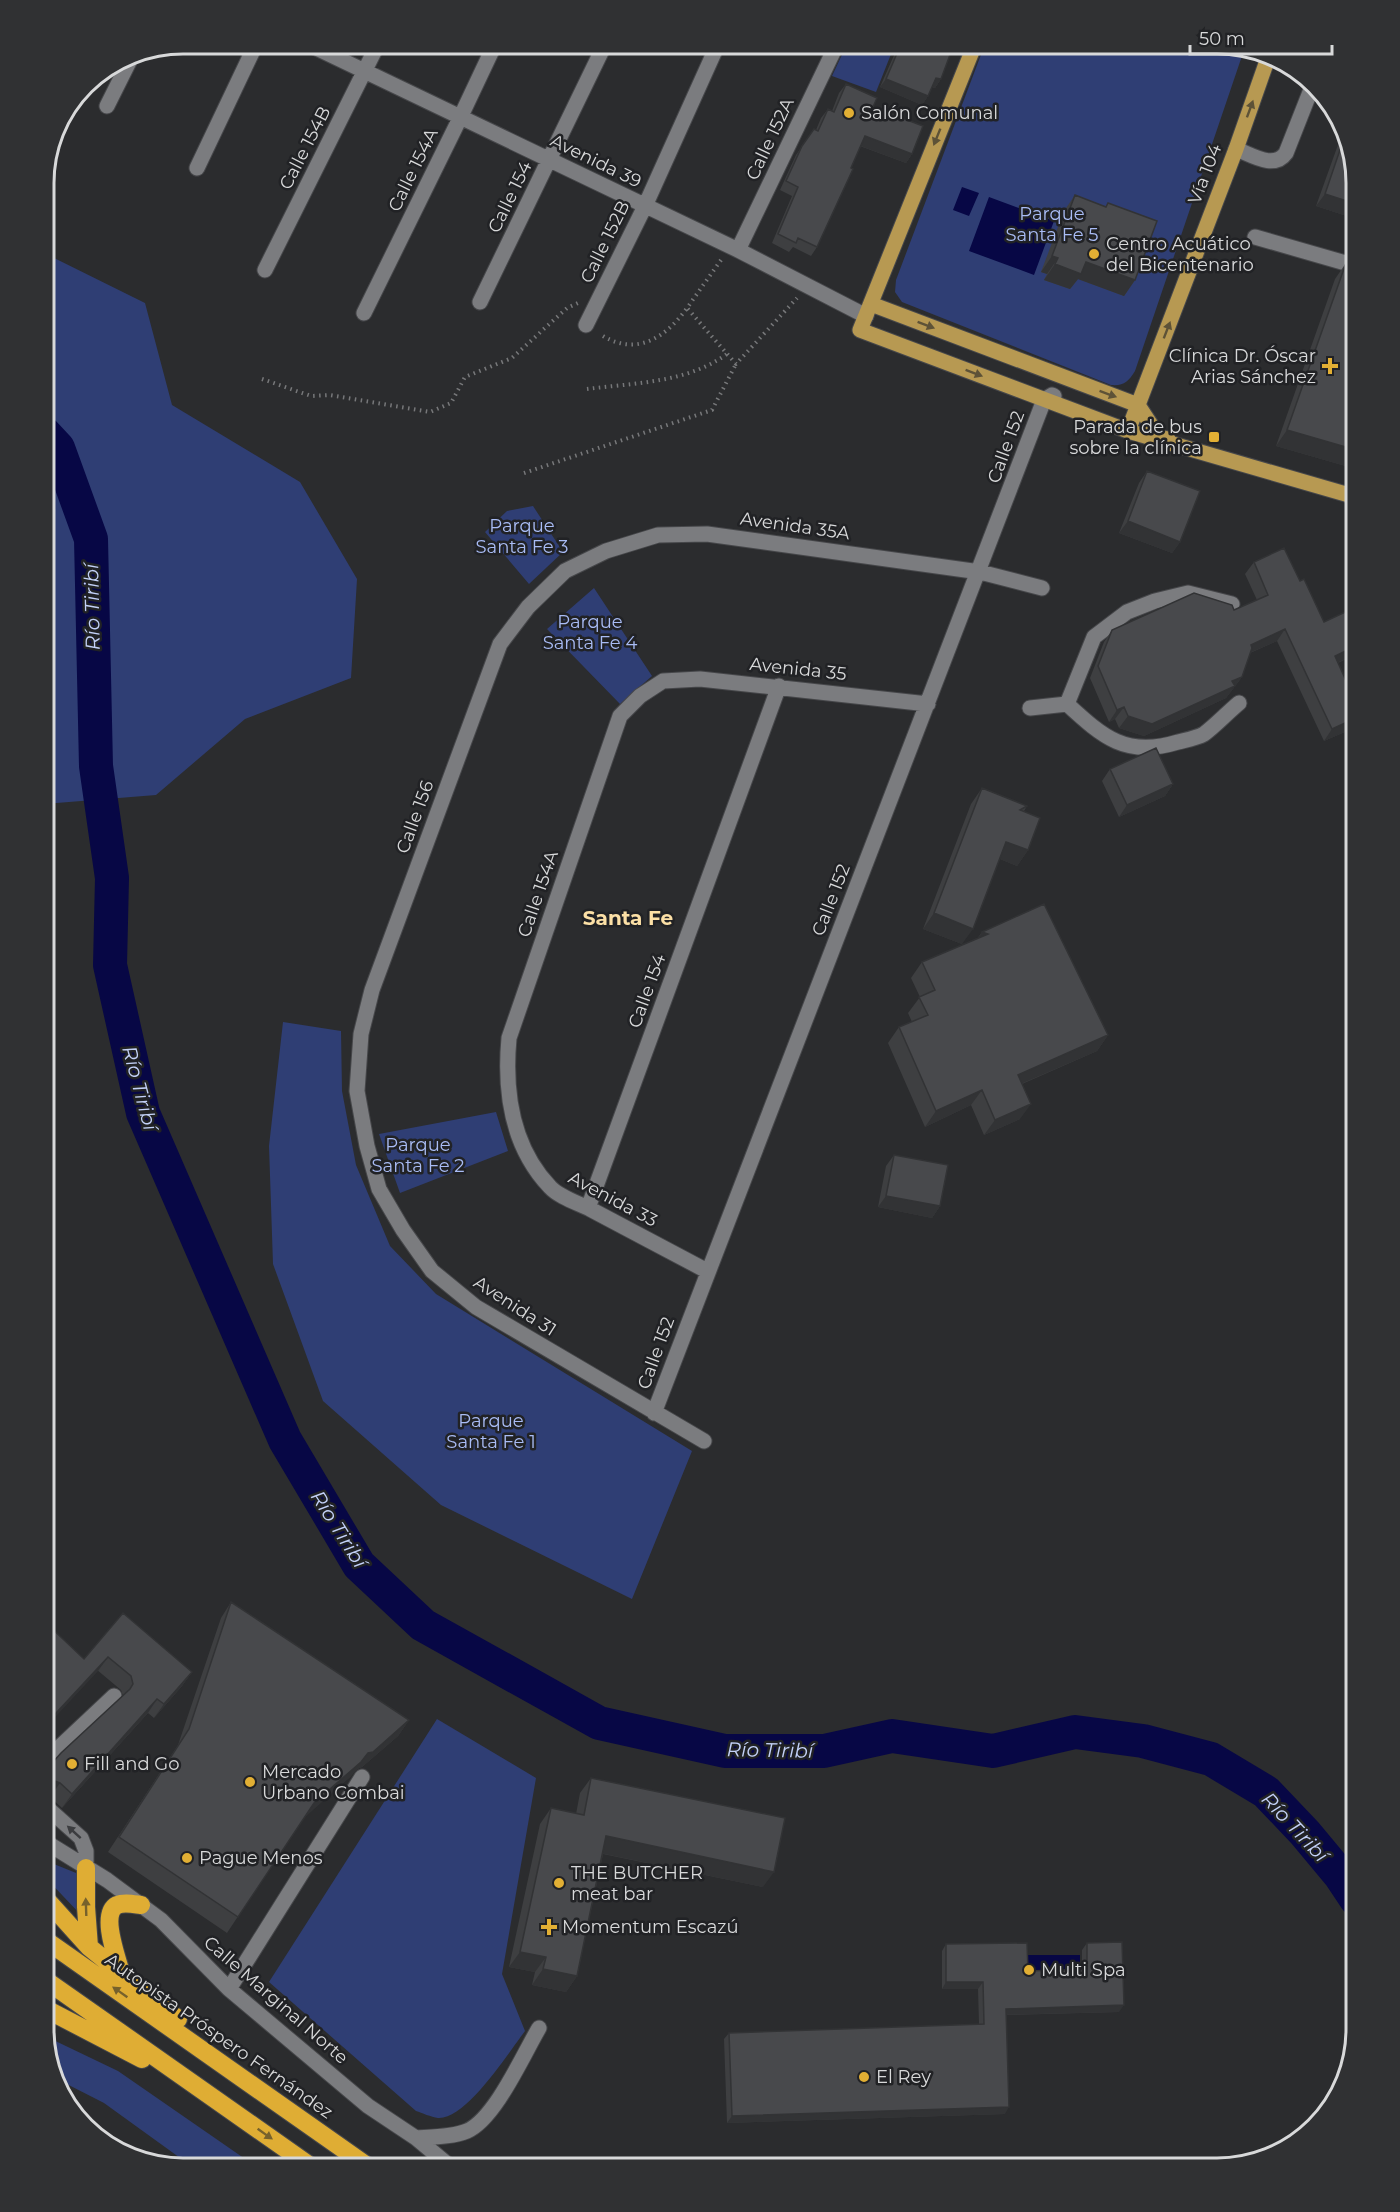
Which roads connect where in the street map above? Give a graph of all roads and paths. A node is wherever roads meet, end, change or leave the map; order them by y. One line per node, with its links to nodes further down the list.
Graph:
1 (251, 54): 17 (street)
2 (330, 54): 11 (street, Avenida 39)
3 (373, 54): 11 (street, Calle 154B)
4 (490, 54): 14 (street, Calle 154A)
5 (600, 54): 16 (street, Calle 154)
6 (713, 54): 18 (street, Calle 152B)
7 (832, 54): 20 (street, Calle 152A)
8 (971, 54): 27 (main road, one-way to 27)
9 (1266, 64): 15 (main road, Vía 104, one-way to 9)
10 (126, 68): 13 (street)
11 (366, 70): 14 (street, Avenida 39); 22 (street, Calle 154B)
12 (1309, 93): 15 (street)
13 (107, 106)
14 (461, 116): 16 (street, Avenida 39); 28 (street, Calle 154A)
15 (1236, 149): 36 (main road, Vía 104, one-way to 15)
16 (550, 160): 18 (street, Avenida 39); 25 (street, Calle 154)
17 (197, 168)
18 (645, 206): 20 (street, Avenida 39); 29 (street, Calle 152B)
19 (1256, 237): 21 (street)
20 (734, 249): 23 (street, Avenida 39); 26 (path)
21 (1346, 263)
22 (265, 270)
23 (808, 286): 27 (street, Avenida 39); 32 (path)
24 (584, 300): 33 (path)
25 (480, 302)
26 (687, 308): 30 (path); 31 (path)
27 (868, 310): 35 (main road, one-way to 35); 36 (main road, one-way to 36)
28 (364, 313)
29 (586, 325)
30 (603, 336)
31 (727, 354): 32 (path); 34 (path)
32 (735, 364): 39 (path)
33 (262, 379)
34 (587, 389)
35 (1044, 400): 37 (main road); 43 (street, Calle 152)
36 (1138, 405): 37 (main road, Vía 104); 38 (main road)
37 (1129, 429): 38 (street); 41 (main road)
38 (1159, 437): 40 (main road)
39 (524, 473)
40 (1346, 489)
41 (1346, 494)
42 (606, 551): 43 (street, Avenida 35A); 53 (street, Calle 156)
43 (980, 572): 44 (street, Avenida 35A); 49 (street, Calle 152)
44 (1042, 588)
45 (1232, 604): 50 (street)
46 (663, 681): 47 (street, Avenida 35); 52 (street, Calle 154A)
47 (779, 686): 49 (street, Avenida 35); 54 (street, Calle 154)
48 (1239, 703): 50 (street)
49 (928, 704): 55 (street, Calle 152)
50 (1067, 704): 51 (street)
51 (1030, 708)
52 (519, 1142): 54 (street, Avenida 33)
53 (366, 1146): 56 (street, Avenida 31)
54 (588, 1208): 55 (street, Avenida 33)
55 (707, 1271): 56 (street, Calle 152)
56 (654, 1413): 57 (street, Avenida 31)
57 (704, 1441)
58 (114, 1696): 59 (street)
59 (54, 1752)
60 (362, 1777): 70 (street)
61 (54, 1814): 63 (street, one-way to 61)
62 (54, 1847): 63 (street, Calle Marginal Norte)
63 (86, 1868): 64 (street, Calle Marginal Norte); 67 (highway, one-way to 63)
64 (141, 1905): 68 (highway); 70 (street, Calle Marginal Norte)
65 (54, 1908): 67 (highway)
66 (54, 1946): 74 (highway, Autopista Próspero Fernández, one-way to 66)
67 (89, 1947): 68 (highway)
68 (121, 1973): 74 (highway)
69 (54, 1986): 73 (highway)
70 (229, 1989): 75 (street, Calle Marginal Norte)
71 (54, 2013): 73 (highway)
72 (539, 2028): 75 (street)
73 (217, 2100): 76 (highway, one-way to 76)
74 (306, 2122): 77 (highway, Autopista Próspero Fernández)
75 (416, 2138): 78 (street, Calle Marginal Norte)
76 (299, 2158)
77 (356, 2158)
78 (440, 2158)

